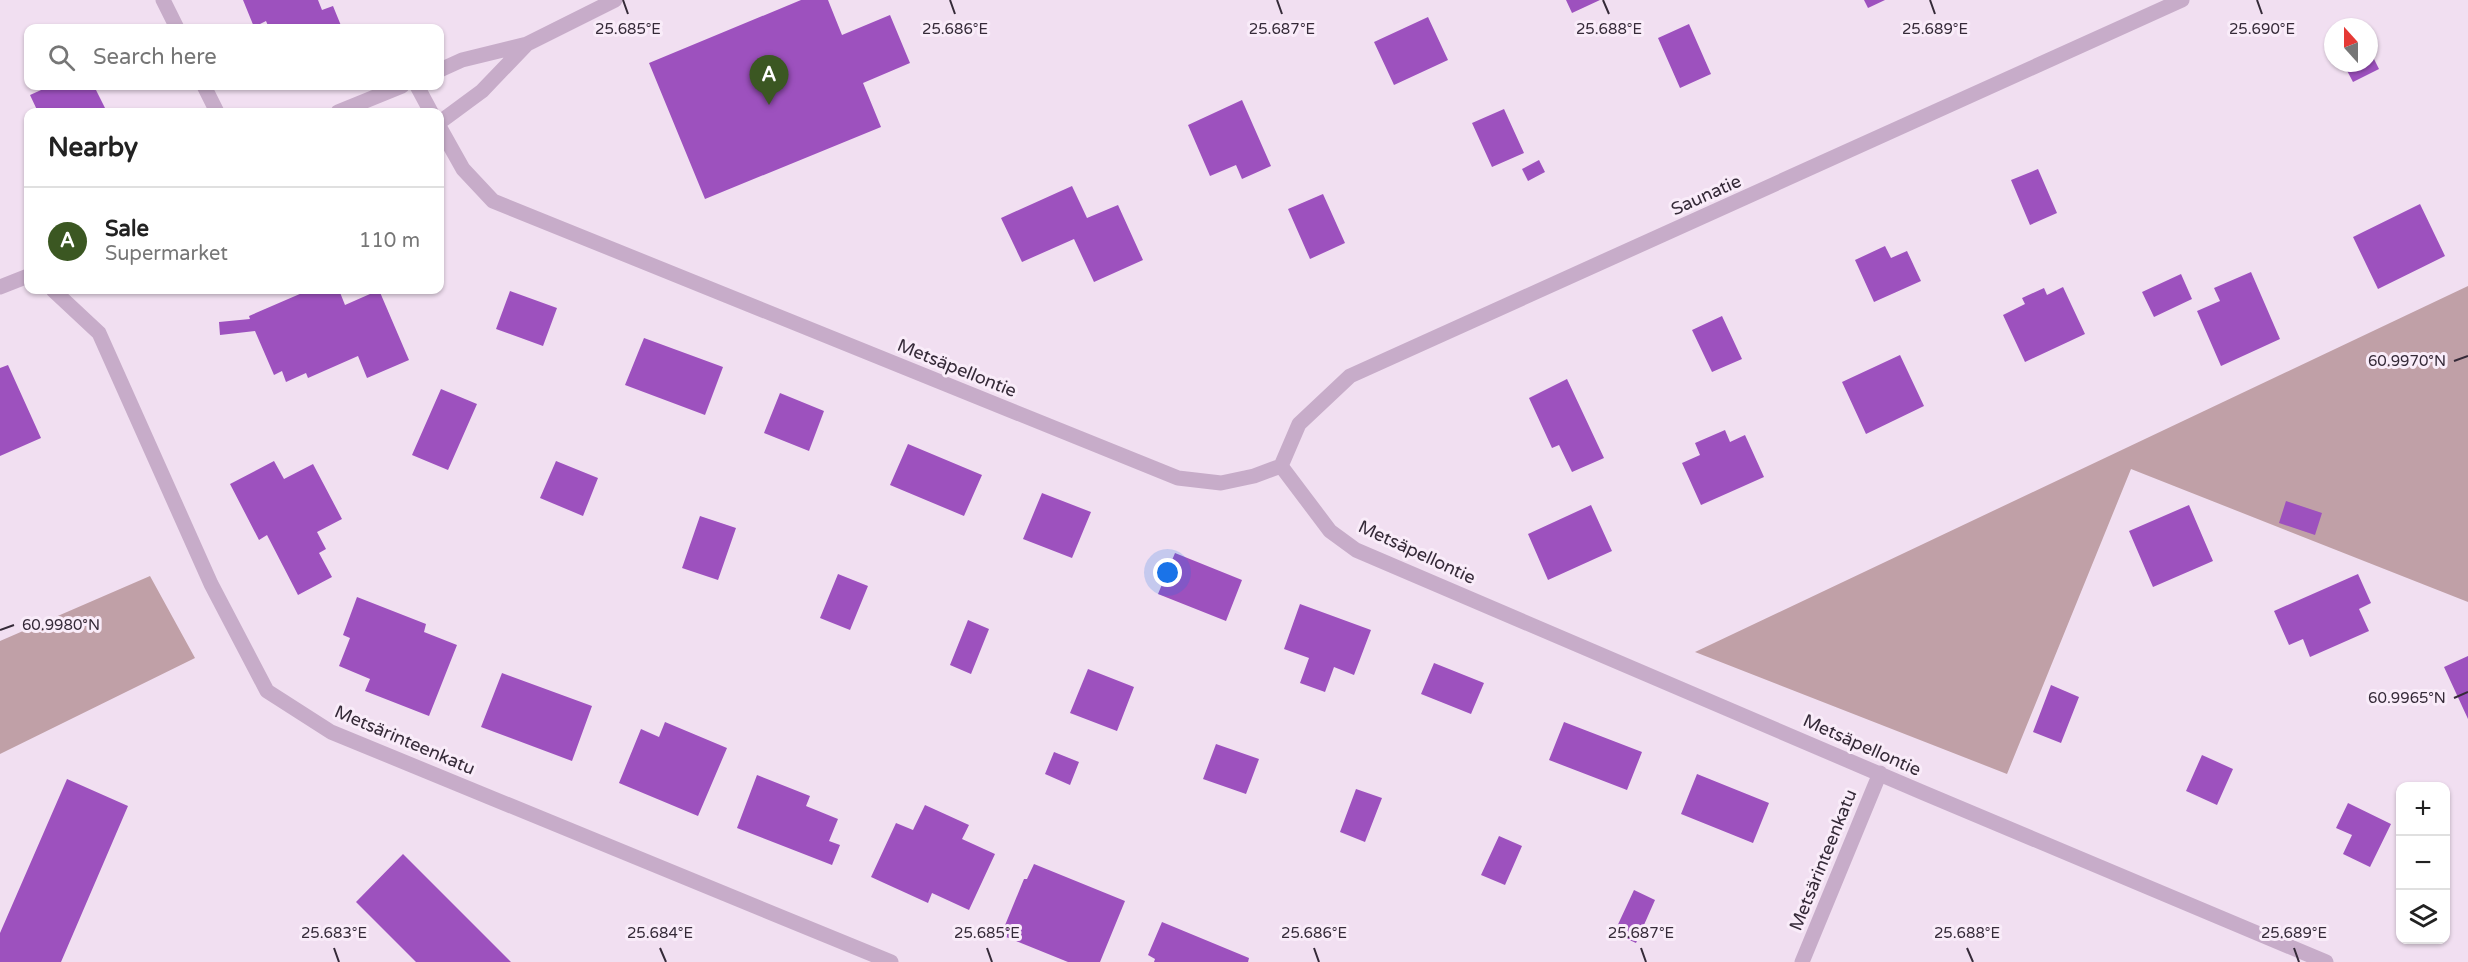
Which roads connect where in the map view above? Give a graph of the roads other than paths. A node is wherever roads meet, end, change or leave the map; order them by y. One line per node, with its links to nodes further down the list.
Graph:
1 (163, 0): 4 (street)
2 (615, 0): 5 (street)
3 (2182, 0): 18 (street, Saunatie)
4 (175, 24)
5 (527, 44): 6 (street); 13 (street)
6 (444, 68)
7 (206, 90): 10 (street)
8 (392, 90): 11 (street)
9 (419, 90): 12 (street)
10 (215, 108)
11 (348, 108)
12 (429, 108)
13 (444, 119)
14 (444, 135): 18 (street, Metsäpellontie)
15 (24, 278): 16 (street)
16 (0, 287)
17 (57, 294): 20 (street, Metsärinteenkatu)
18 (1281, 466): 19 (street, Metsäpellontie)
19 (1880, 773): 21 (street, Metsärinteenkatu); 22 (street, Metsäpellontie)
20 (891, 962)
21 (1802, 962)
22 (2325, 962)

